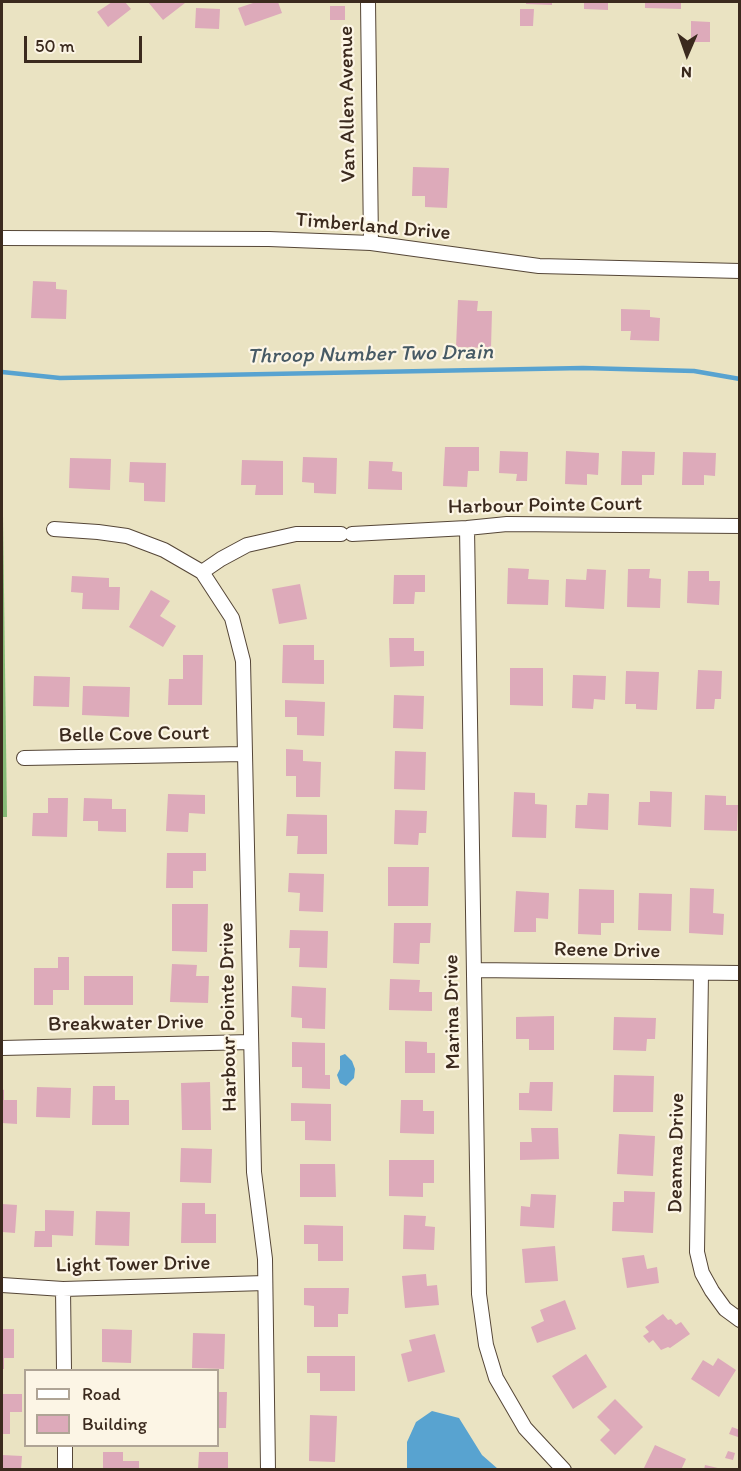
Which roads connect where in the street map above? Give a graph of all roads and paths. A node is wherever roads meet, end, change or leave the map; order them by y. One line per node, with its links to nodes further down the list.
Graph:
1 (368, 2): 3 (street, Van Allen Avenue)
2 (2, 238): 3 (street, Timberland Drive)
3 (371, 243): 4 (street, Timberland Drive)
4 (740, 271)
5 (740, 526): 6 (street, Harbour Pointe Court)
6 (467, 528): 8 (street, Harbour Pointe Court); 11 (street, Marina Drive)
7 (54, 529): 8 (street)
8 (202, 572): 9 (street, Harbour Pointe Drive)
9 (244, 754): 10 (street, Belle Cove Court); 14 (street, Harbour Pointe Drive)
10 (24, 758)
11 (474, 970): 12 (street, Reene Drive); 24 (street, Marina Drive)
12 (701, 973): 13 (street, Reene Drive); 19 (street, Deanna Drive)
13 (740, 973)
14 (251, 1042): 15 (street, Breakwater Drive); 16 (street, Harbour Pointe Drive)
15 (2, 1048)
16 (265, 1283): 18 (street, Light Tower Drive); 23 (street, Harbour Pointe Drive)
17 (2, 1285): 18 (street, Light Tower Drive)
18 (63, 1289): 20 (street)
19 (740, 1320)
20 (64, 1369)
21 (64, 1447): 22 (street)
22 (65, 1470)
23 (268, 1470)
24 (564, 1470)

